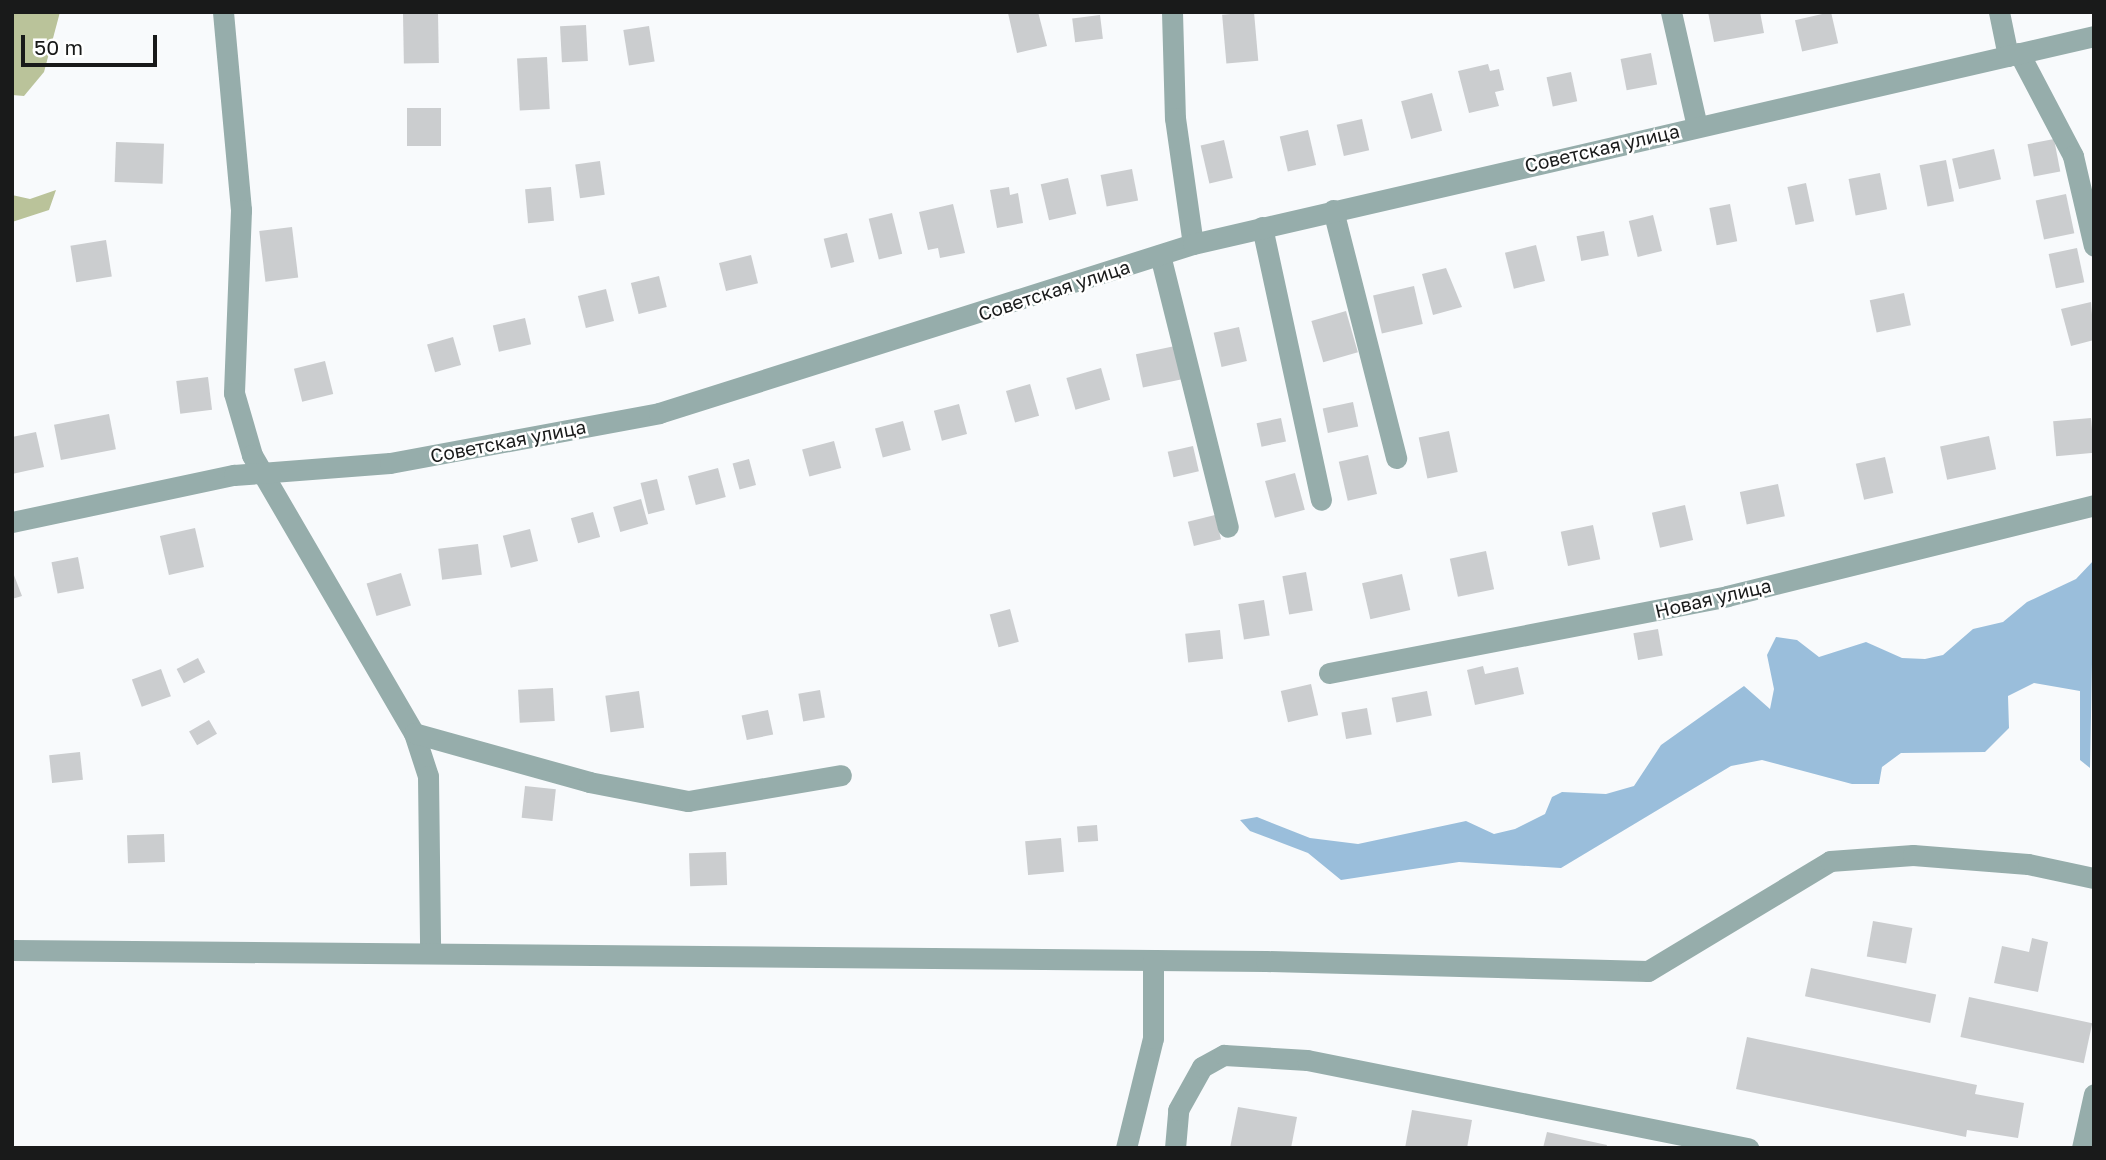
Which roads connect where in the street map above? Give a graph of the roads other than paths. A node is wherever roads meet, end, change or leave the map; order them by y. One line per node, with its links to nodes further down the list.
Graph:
1 (223, 12): 14 (street)
2 (1172, 12): 10 (street)
3 (1671, 12): 7 (street)
4 (1999, 12): 6 (street)
5 (2094, 36): 6 (street, Советская улица)
6 (2014, 55): 7 (street, Советская улица); 11 (street)
7 (1697, 126): 8 (street, Советская улица)
8 (1333, 210): 9 (street, Советская улица); 13 (street)
9 (1262, 227): 10 (street, Советская улица); 15 (street)
10 (1193, 244): 12 (street, Советская улица)
11 (2094, 246)
12 (1160, 255): 14 (street, Советская улица); 18 (street)
13 (1396, 458)
14 (265, 470): 17 (street, Советская улица); 20 (street)
15 (1321, 500)
16 (2094, 505): 19 (street, Новая улица)
17 (12, 522)
18 (1228, 527)
19 (1329, 673)
20 (414, 733): 21 (street); 24 (street)
21 (841, 775)
22 (2094, 878): 25 (street)
23 (12, 950): 24 (street)
24 (430, 951): 25 (street)
25 (1153, 960): 27 (street)
26 (2094, 1094): 30 (street)
27 (1126, 1148)
28 (1175, 1148): 29 (street)
29 (1748, 1148)
30 (2082, 1148)

